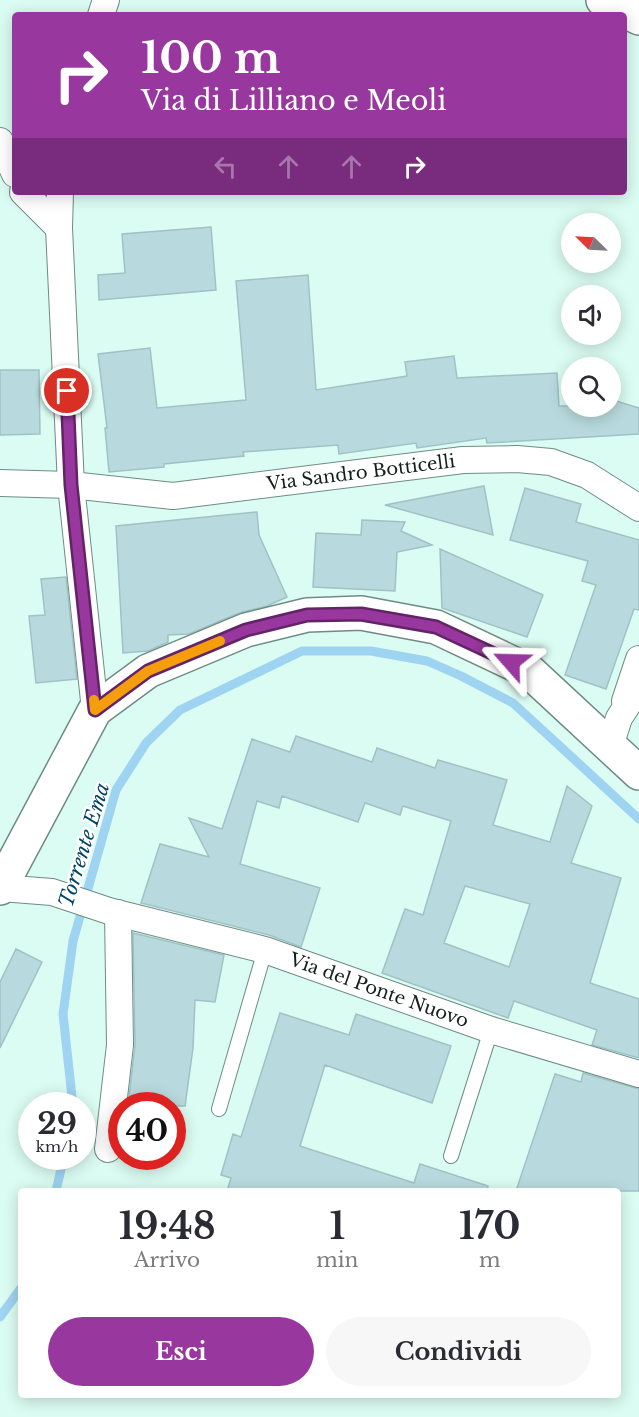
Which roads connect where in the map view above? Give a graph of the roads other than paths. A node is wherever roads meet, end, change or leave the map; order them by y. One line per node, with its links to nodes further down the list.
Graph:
1 (603, 0): 2 (street)
2 (639, 18)
3 (0, 141): 4 (street)
4 (12, 167)
5 (26, 195): 7 (street)
6 (60, 195): 7 (street)
7 (59, 228): 9 (street)
8 (0, 483): 9 (street, Via Sandro Botticelli)
9 (71, 485): 10 (street, Via Sandro Botticelli); 13 (street)
10 (639, 508)
11 (639, 659): 14 (street)
12 (639, 687): 14 (street)
13 (95, 710): 14 (street); 16 (street)
14 (615, 732): 15 (street)
15 (639, 773)
16 (0, 888): 17 (street, Via del Ponte Nuovo)
17 (114, 912): 18 (street, Via del Ponte Nuovo); 21 (street)
18 (265, 950): 19 (street, Via del Ponte Nuovo); 22 (lane)
19 (491, 1030): 20 (street, Via del Ponte Nuovo); 23 (lane)
20 (639, 1074)
21 (115, 1092)
22 (219, 1109)
23 (451, 1156)

